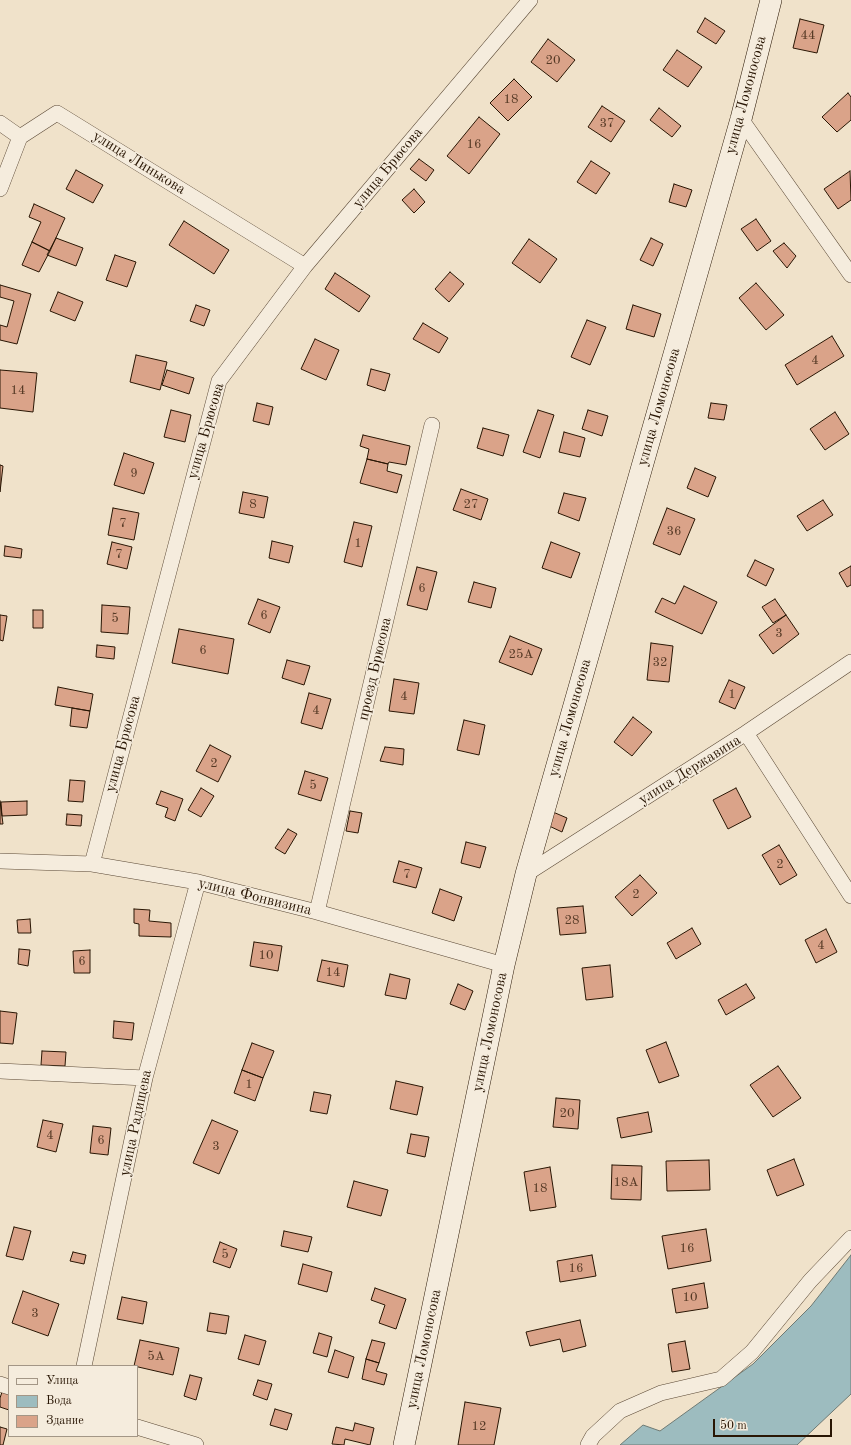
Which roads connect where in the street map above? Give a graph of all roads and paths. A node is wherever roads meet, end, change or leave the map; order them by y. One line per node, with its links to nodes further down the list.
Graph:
1 (530, 0): 7 (street, улица Брюсова)
2 (772, 0): 3 (street, улица Ломоносова)
3 (741, 119): 8 (street); 14 (street, улица Ломоносова)
4 (0, 123): 5 (street)
5 (20, 137): 6 (street); 7 (street, улица Линькова)
6 (0, 189)
7 (305, 266): 13 (street, улица Брюсова)
8 (851, 275)
9 (432, 425): 17 (street, проезд Брюсова)
10 (851, 662): 11 (street, улица Державина)
11 (746, 733): 14 (street, улица Державина); 16 (street)
12 (0, 861): 13 (street, улица Фонвизина)
13 (92, 864): 15 (street, улица Фонвизина)
14 (526, 874): 18 (street, улица Ломоносова)
15 (198, 882): 17 (street, улица Фонвизина); 20 (street, улица Радищева)
16 (851, 896)
17 (317, 912): 18 (street, улица Фонвизина)
18 (504, 965): 25 (street, улица Ломоносова)
19 (0, 1071): 20 (street)
20 (145, 1078): 22 (street, улица Радищева)
21 (851, 1238): 26 (street)
22 (84, 1365)
23 (138, 1427): 24 (street)
24 (196, 1445)
25 (404, 1445)
26 (588, 1445)

